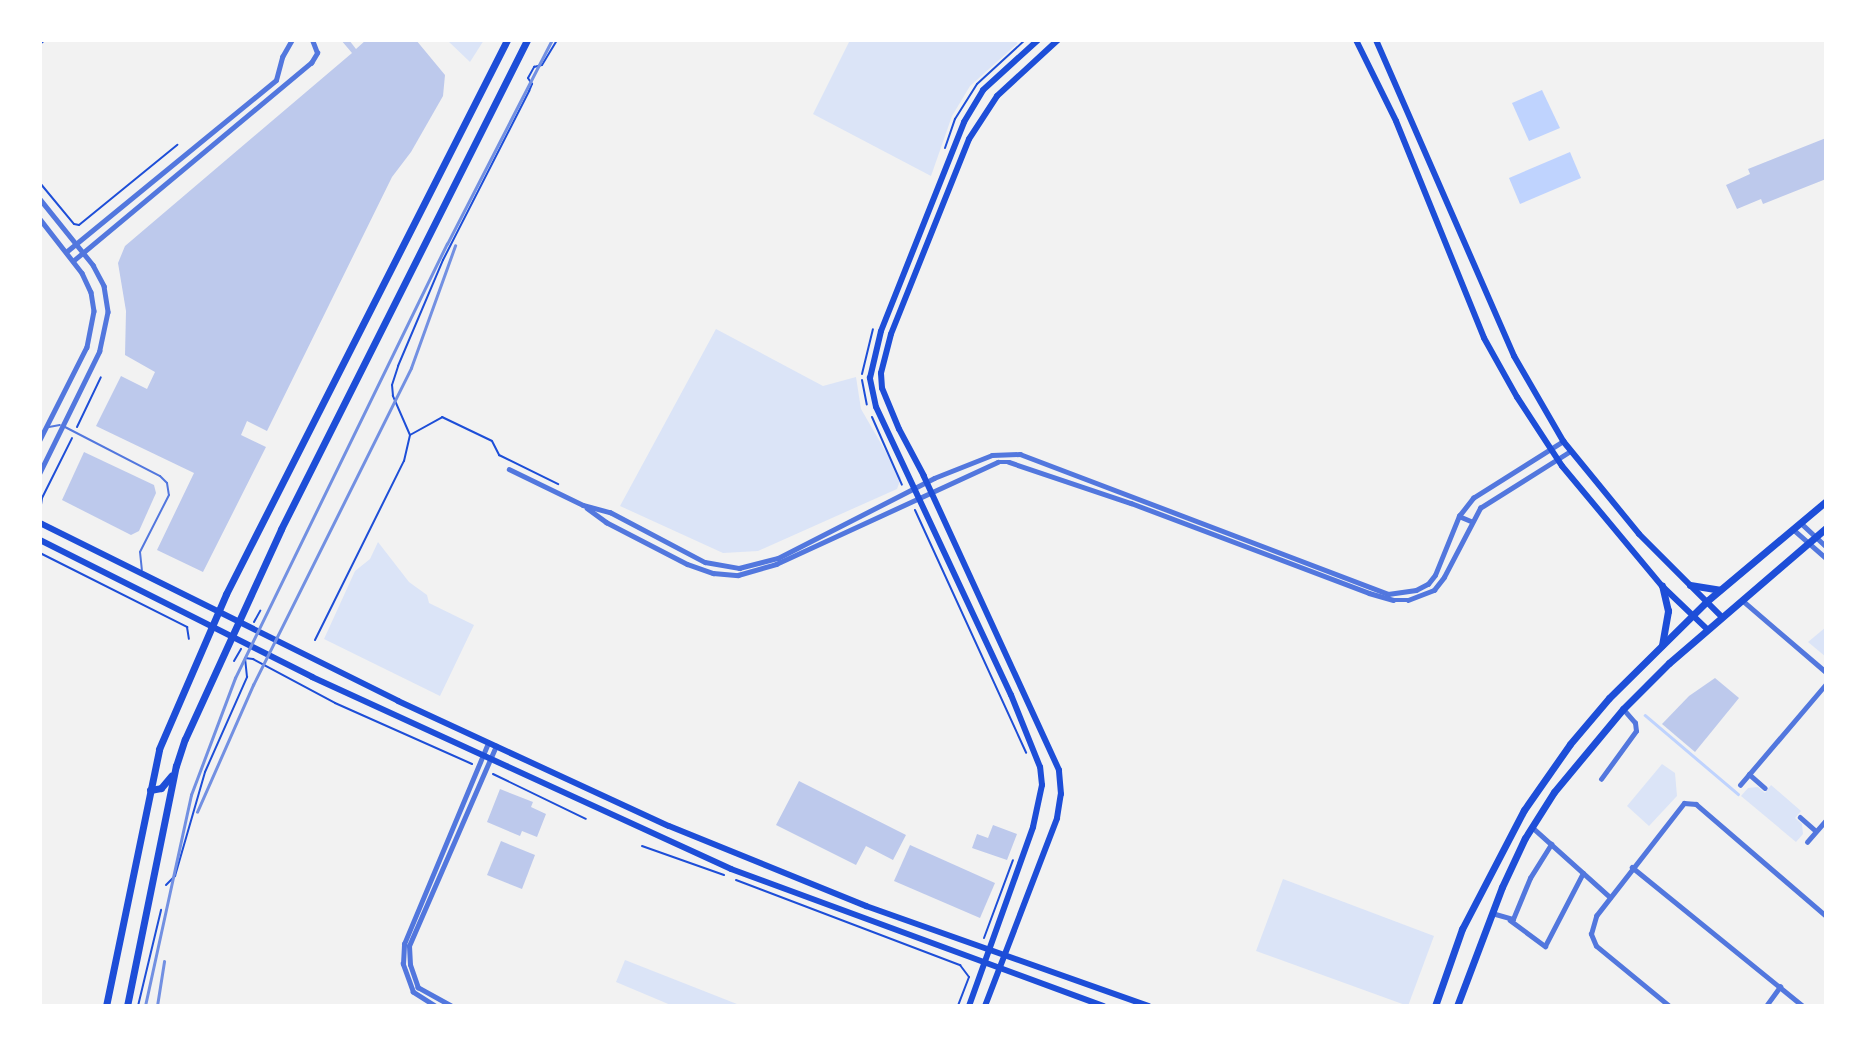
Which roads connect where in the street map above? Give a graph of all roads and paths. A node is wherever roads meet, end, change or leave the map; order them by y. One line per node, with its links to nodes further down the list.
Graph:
1 (45, 40): 11 (path)
2 (292, 40): 16 (street)
3 (312, 40): 18 (street)
4 (507, 40): 59 (main road)
5 (527, 40): 62 (main road)
6 (558, 40): 24 (path)
7 (1038, 40): 34 (main road)
8 (1058, 40): 32 (main road)
9 (1356, 40): 27 (main road)
10 (1376, 40): 26 (main road)
11 (40, 44)
12 (177, 145): 13 (path)
13 (40, 183)
14 (40, 199): 16 (street)
15 (40, 219): 17 (street)
16 (76, 243): 17 (street); 18 (street)
17 (66, 251): 19 (street)
18 (84, 252): 19 (street); 21 (street)
19 (73, 261): 22 (street)
20 (101, 377): 23 (path)
21 (63, 426): 22 (lane); 23 (lane); 31 (street)
22 (44, 431): 25 (street)
23 (74, 433): 40 (path); 53 (lane)
24 (410, 435): 33 (path); 67 (path)
25 (40, 440)
26 (1563, 441): 27 (street); 28 (main road)
27 (1550, 449): 29 (main road); 41 (street)
28 (1569, 452): 29 (street); 54 (main road)
29 (1557, 459): 42 (street); 55 (main road)
30 (509, 469): 38 (street)
31 (40, 473)
32 (926, 482): 34 (street); 35 (main road); 41 (street)
33 (562, 487)
34 (915, 487): 36 (main road); 38 (street)
35 (931, 492): 36 (street); 42 (street); 105 (main road)
36 (920, 497): 38 (street); 104 (main road)
37 (1826, 501): 44 (main road)
38 (583, 505)
39 (914, 507): 74 (path)
40 (40, 511)
41 (1459, 516): 42 (street)
42 (1471, 521)
43 (40, 523): 53 (main road)
44 (1802, 524): 46 (main road); 47 (street)
45 (1826, 528): 47 (main road)
46 (1794, 530): 49 (street); 56 (main road)
47 (1815, 538): 49 (main road); 50 (street)
48 (40, 540): 63 (main road)
49 (1808, 544): 52 (street); 57 (main road)
50 (1826, 546)
51 (40, 553): 66 (path)
52 (1826, 558)
53 (145, 574): 59 (main road)
54 (1690, 585): 56 (main road); 58 (main road)
55 (1662, 586): 60 (main road); 68 (main road)
56 (1722, 589): 58 (main road)
57 (1742, 599): 61 (main road); 69 (street)
58 (1707, 601): 60 (main road); 61 (main road)
59 (218, 612): 62 (main road); 63 (main road)
60 (1694, 615): 64 (main road); 68 (main road)
61 (1721, 616): 64 (main road)
62 (237, 621): 65 (main road); 72 (main road)
63 (211, 627): 65 (main road); 83 (main road)
64 (1707, 629): 71 (main road)
65 (229, 636): 73 (main road); 77 (main road)
66 (189, 639)
67 (315, 640)
68 (1662, 645): 119 (main road)
69 (1826, 672)
70 (1826, 684): 78 (street)
71 (1623, 709): 80 (street); 87 (main road)
72 (492, 744): 73 (street); 75 (street); 104 (main road)
73 (482, 755): 75 (main road); 112 (street)
74 (1027, 757)
75 (490, 759): 106 (main road); 113 (street)
76 (473, 764): 97 (path)
77 (176, 766): 83 (main road); 110 (main road)
78 (1749, 774): 81 (street); 82 (street)
79 (498, 776): 85 (path)
80 (1601, 779)
81 (1740, 785)
82 (1765, 788)
83 (149, 790): 109 (main road)
84 (1800, 817): 88 (street)
85 (586, 819)
86 (1826, 820): 88 (street)
87 (1531, 826): 90 (street); 100 (main road)
88 (1816, 831): 89 (street)
89 (1807, 842)
90 (1551, 844): 94 (street); 102 (street)
91 (642, 846): 95 (path)
92 (1013, 858): 103 (path)
93 (1632, 867): 98 (street); 101 (street); 108 (street)
94 (1583, 873): 98 (street); 102 (street)
95 (726, 876)
96 (736, 880): 114 (path)
97 (166, 885)
98 (1610, 897): 121 (street)
99 (160, 910): 111 (path)
100 (1490, 912): 102 (street); 120 (main road)
101 (1826, 916)
102 (1510, 920)
103 (984, 937)
104 (990, 949): 105 (main road); 106 (main road)
105 (1004, 954): 107 (main road); 118 (main road)
106 (985, 962): 107 (main road); 115 (main road)
107 (999, 968): 116 (main road); 117 (main road)
108 (1780, 987): 122 (street); 123 (street)
109 (106, 1006)
110 (127, 1006)
111 (138, 1006)
112 (435, 1006)
113 (452, 1006)
114 (958, 1006)
115 (969, 1006)
116 (985, 1006)
117 (1104, 1006)
118 (1149, 1006)
119 (1435, 1006)
120 (1457, 1006)
121 (1669, 1006)
122 (1766, 1006)
123 (1802, 1006)

